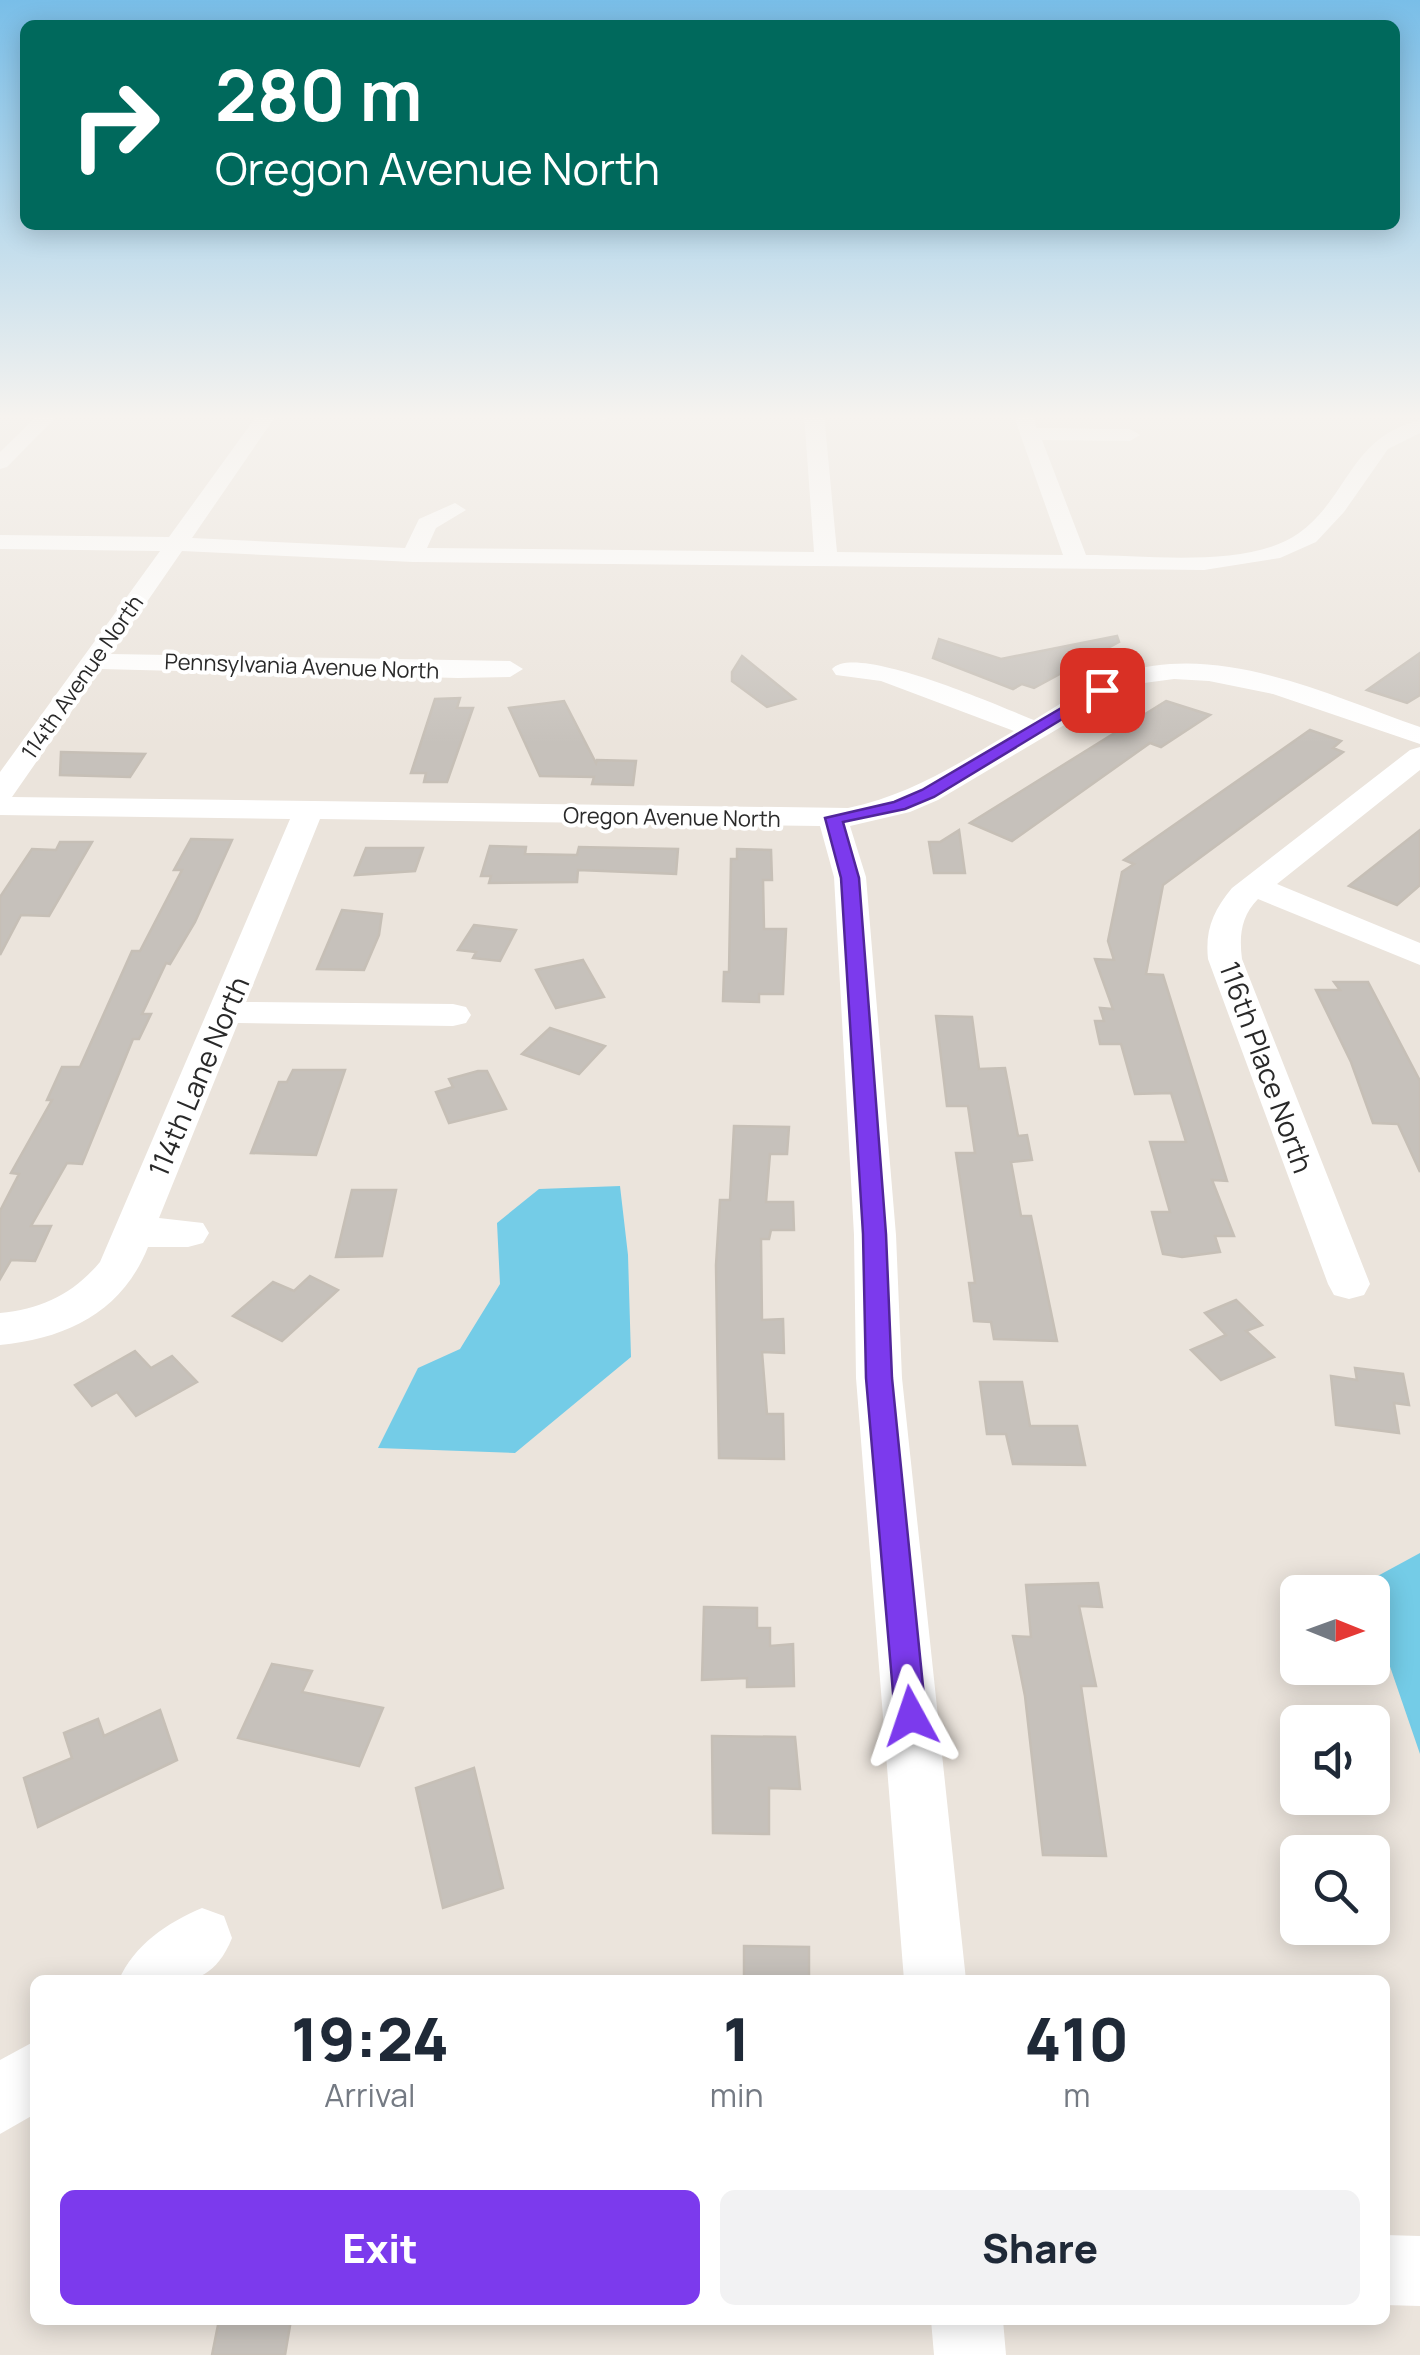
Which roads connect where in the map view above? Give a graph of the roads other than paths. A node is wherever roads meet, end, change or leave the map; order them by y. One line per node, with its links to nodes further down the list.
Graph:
1 (191, 524): 7 (street, 114th Avenue North)
2 (427, 524): 8 (street)
3 (823, 524): 9 (street)
4 (1064, 524): 10 (street)
5 (1321, 524): 10 (street)
6 (0, 542): 7 (street)
7 (176, 545): 8 (street); 11 (street, 114th Avenue North)
8 (414, 555): 9 (street)
9 (826, 560): 10 (street)
10 (1078, 562)
11 (94, 661): 12 (street, Pennsylvania Avenue North); 17 (street, 114th Avenue North)
12 (510, 668)
13 (845, 669): 14 (street)
14 (1036, 730): 15 (street, Oregon Avenue North); 20 (street, Oregon Avenue North)
15 (1420, 736)
16 (1420, 756): 21 (street, 116th Place North)
17 (0, 793)
18 (0, 806): 19 (street, Oregon Avenue North)
19 (308, 811): 20 (street, Oregon Avenue North); 23 (street, 114th Lane North)
20 (833, 818): 31 (street)
21 (1256, 886): 22 (street); 27 (street, 116th Place North)
22 (1420, 956)
23 (224, 1012): 24 (street); 25 (street, 114th Lane North)
24 (453, 1016)
25 (132, 1232): 26 (street); 28 (street, 114th Lane North)
26 (188, 1233)
27 (1348, 1284)
28 (0, 1329)
29 (202, 1938): 30 (street)
30 (156, 1975)
31 (936, 1975)
32 (30, 2077): 33 (street)
33 (0, 2102)
34 (1390, 2270): 35 (street)
35 (1420, 2271)
36 (967, 2325): 37 (street)
37 (970, 2355)

